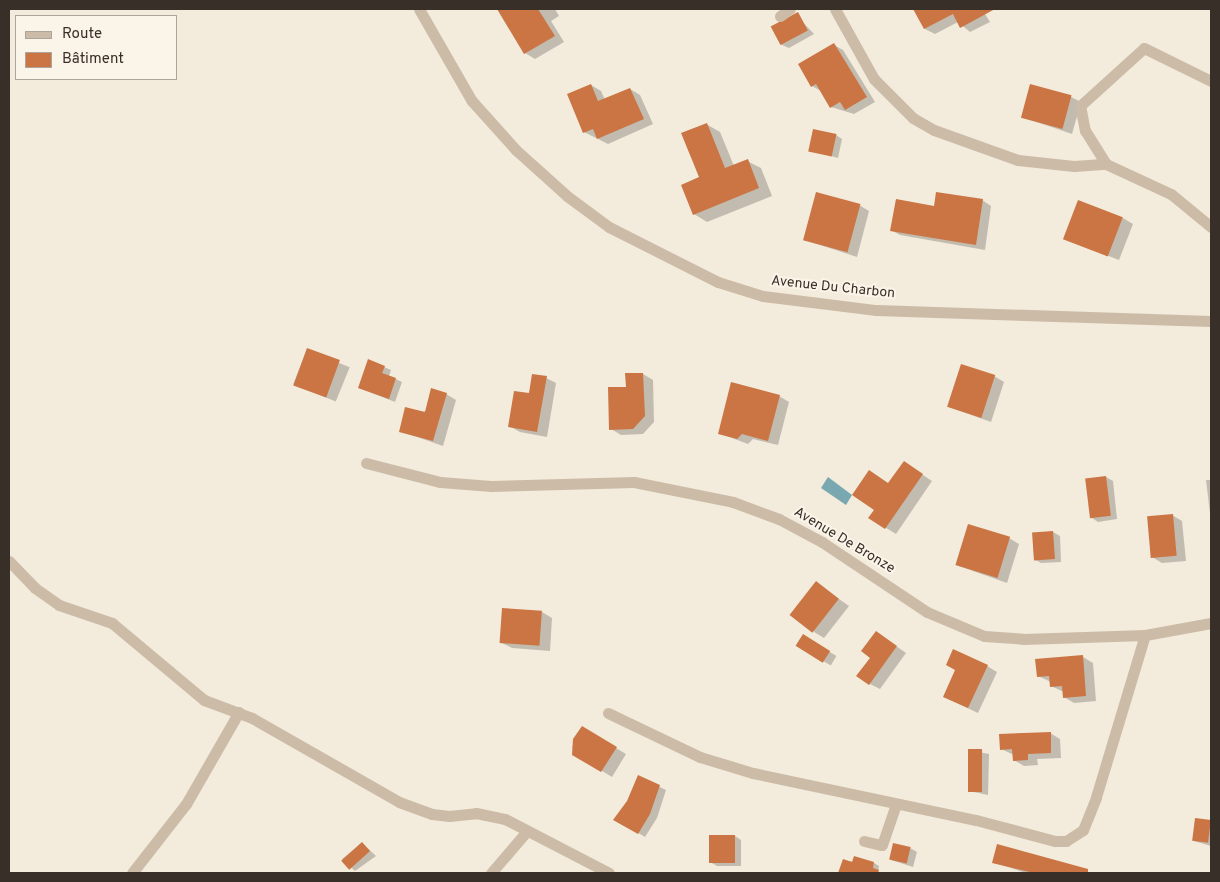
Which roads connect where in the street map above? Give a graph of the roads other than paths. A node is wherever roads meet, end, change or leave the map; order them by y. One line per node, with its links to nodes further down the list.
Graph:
1 (419, 9): 8 (street, Avenue Du Charbon)
2 (790, 9): 4 (street)
3 (835, 9): 6 (street)
4 (780, 16)
5 (1211, 81): 6 (street)
6 (1106, 164): 7 (street)
7 (1211, 227)
8 (1211, 321)
9 (366, 463): 12 (street, Avenue De Bronze)
10 (9, 561): 13 (street)
11 (1211, 623): 12 (street, Avenue De Bronze)
12 (1145, 635): 15 (street)
13 (239, 712): 16 (street); 18 (street)
14 (608, 714): 15 (street)
15 (896, 804): 17 (street)
16 (527, 831): 19 (street); 20 (street)
17 (864, 841)
18 (132, 873)
19 (491, 873)
20 (609, 873)

